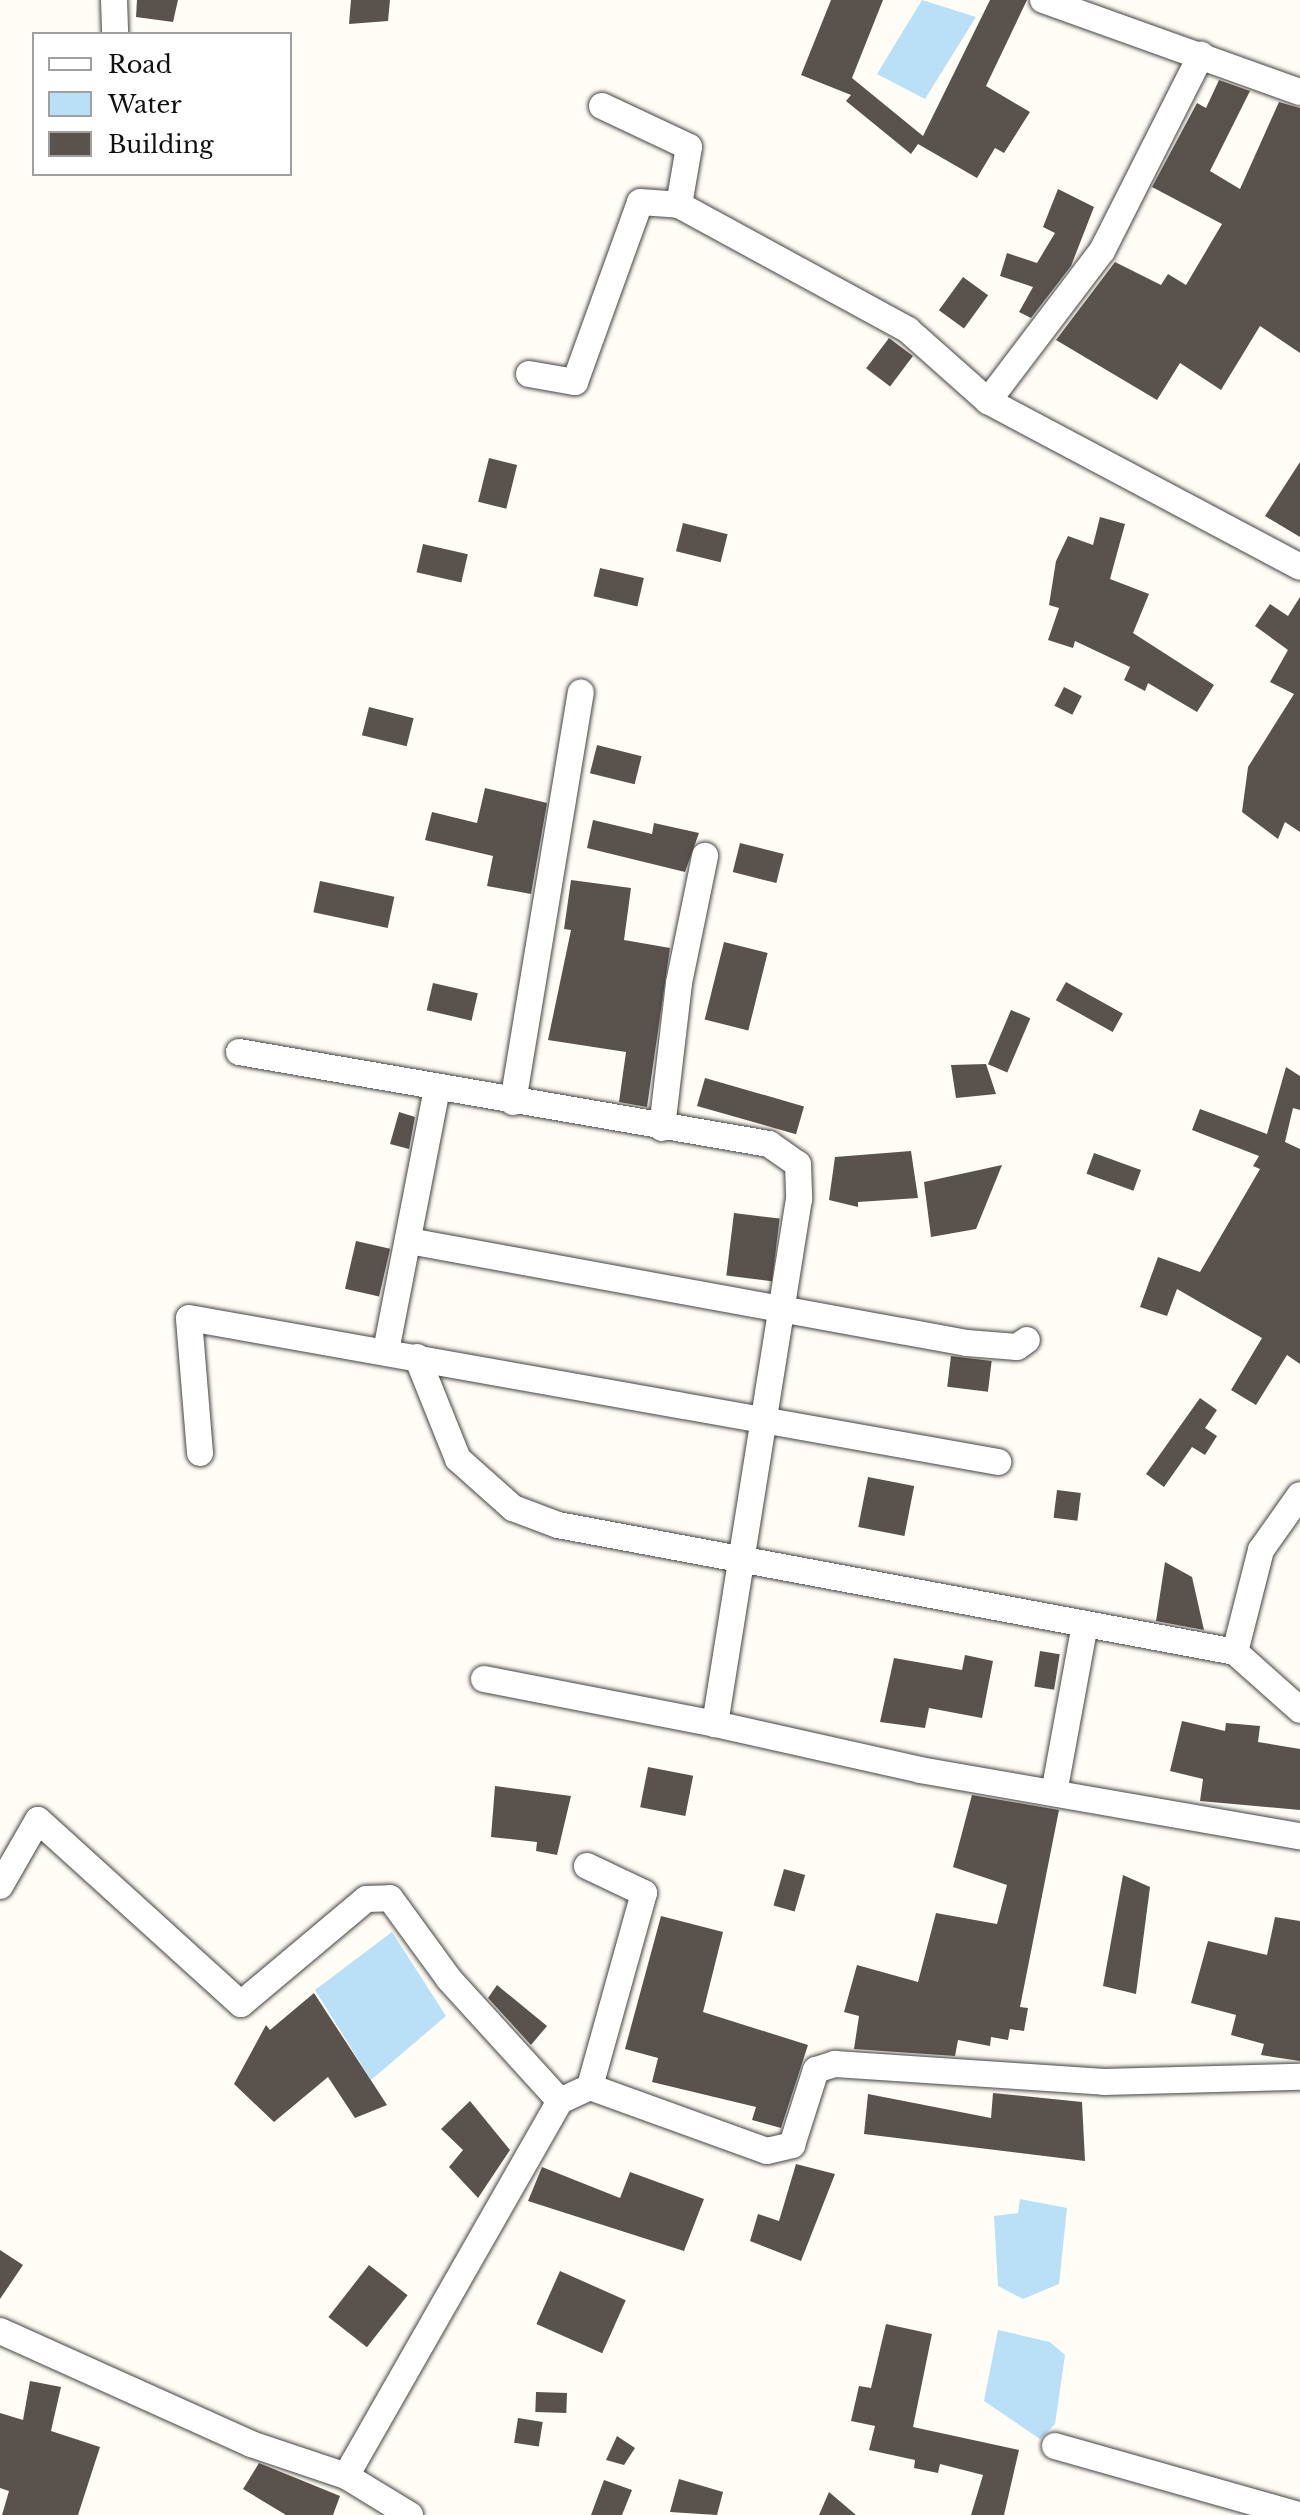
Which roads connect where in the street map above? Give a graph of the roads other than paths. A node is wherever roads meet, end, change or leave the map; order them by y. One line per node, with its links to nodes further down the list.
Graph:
1 (114, 0): 3 (street)
2 (1043, 0): 4 (street)
3 (115, 32)
4 (1201, 55): 5 (street); 9 (street)
5 (1300, 92)
6 (602, 106): 7 (street)
7 (679, 205): 8 (street); 9 (street)
8 (529, 374)
9 (988, 401): 10 (street)
10 (1300, 567)
11 (581, 693): 15 (street)
12 (705, 856): 16 (street)
13 (239, 1052): 14 (street)
14 (437, 1089): 15 (street); 17 (street)
15 (513, 1102): 16 (street)
16 (662, 1128): 18 (street)
17 (409, 1241): 18 (street); 20 (street)
18 (781, 1306): 19 (street); 22 (street)
19 (1027, 1340)
20 (386, 1351): 21 (street); 23 (street)
21 (417, 1357): 22 (street); 26 (street)
22 (759, 1421): 24 (street); 26 (street)
23 (200, 1453)
24 (998, 1462)
25 (1300, 1495): 28 (street)
26 (739, 1554): 27 (street); 31 (street)
27 (1085, 1624): 28 (street); 32 (street)
28 (1235, 1652): 30 (street)
29 (484, 1679): 31 (street)
30 (1300, 1710)
31 (715, 1724): 32 (street)
32 (1054, 1793): 33 (street)
33 (1300, 1836)
34 (587, 1866): 37 (street)
35 (0, 1886): 38 (street)
36 (1300, 2077): 37 (street)
37 (590, 2087): 38 (street)
38 (560, 2101): 41 (street)
39 (0, 2331): 41 (street)
40 (1055, 2446): 43 (street)
41 (346, 2476): 42 (street)
42 (410, 2515)
43 (1299, 2515)

